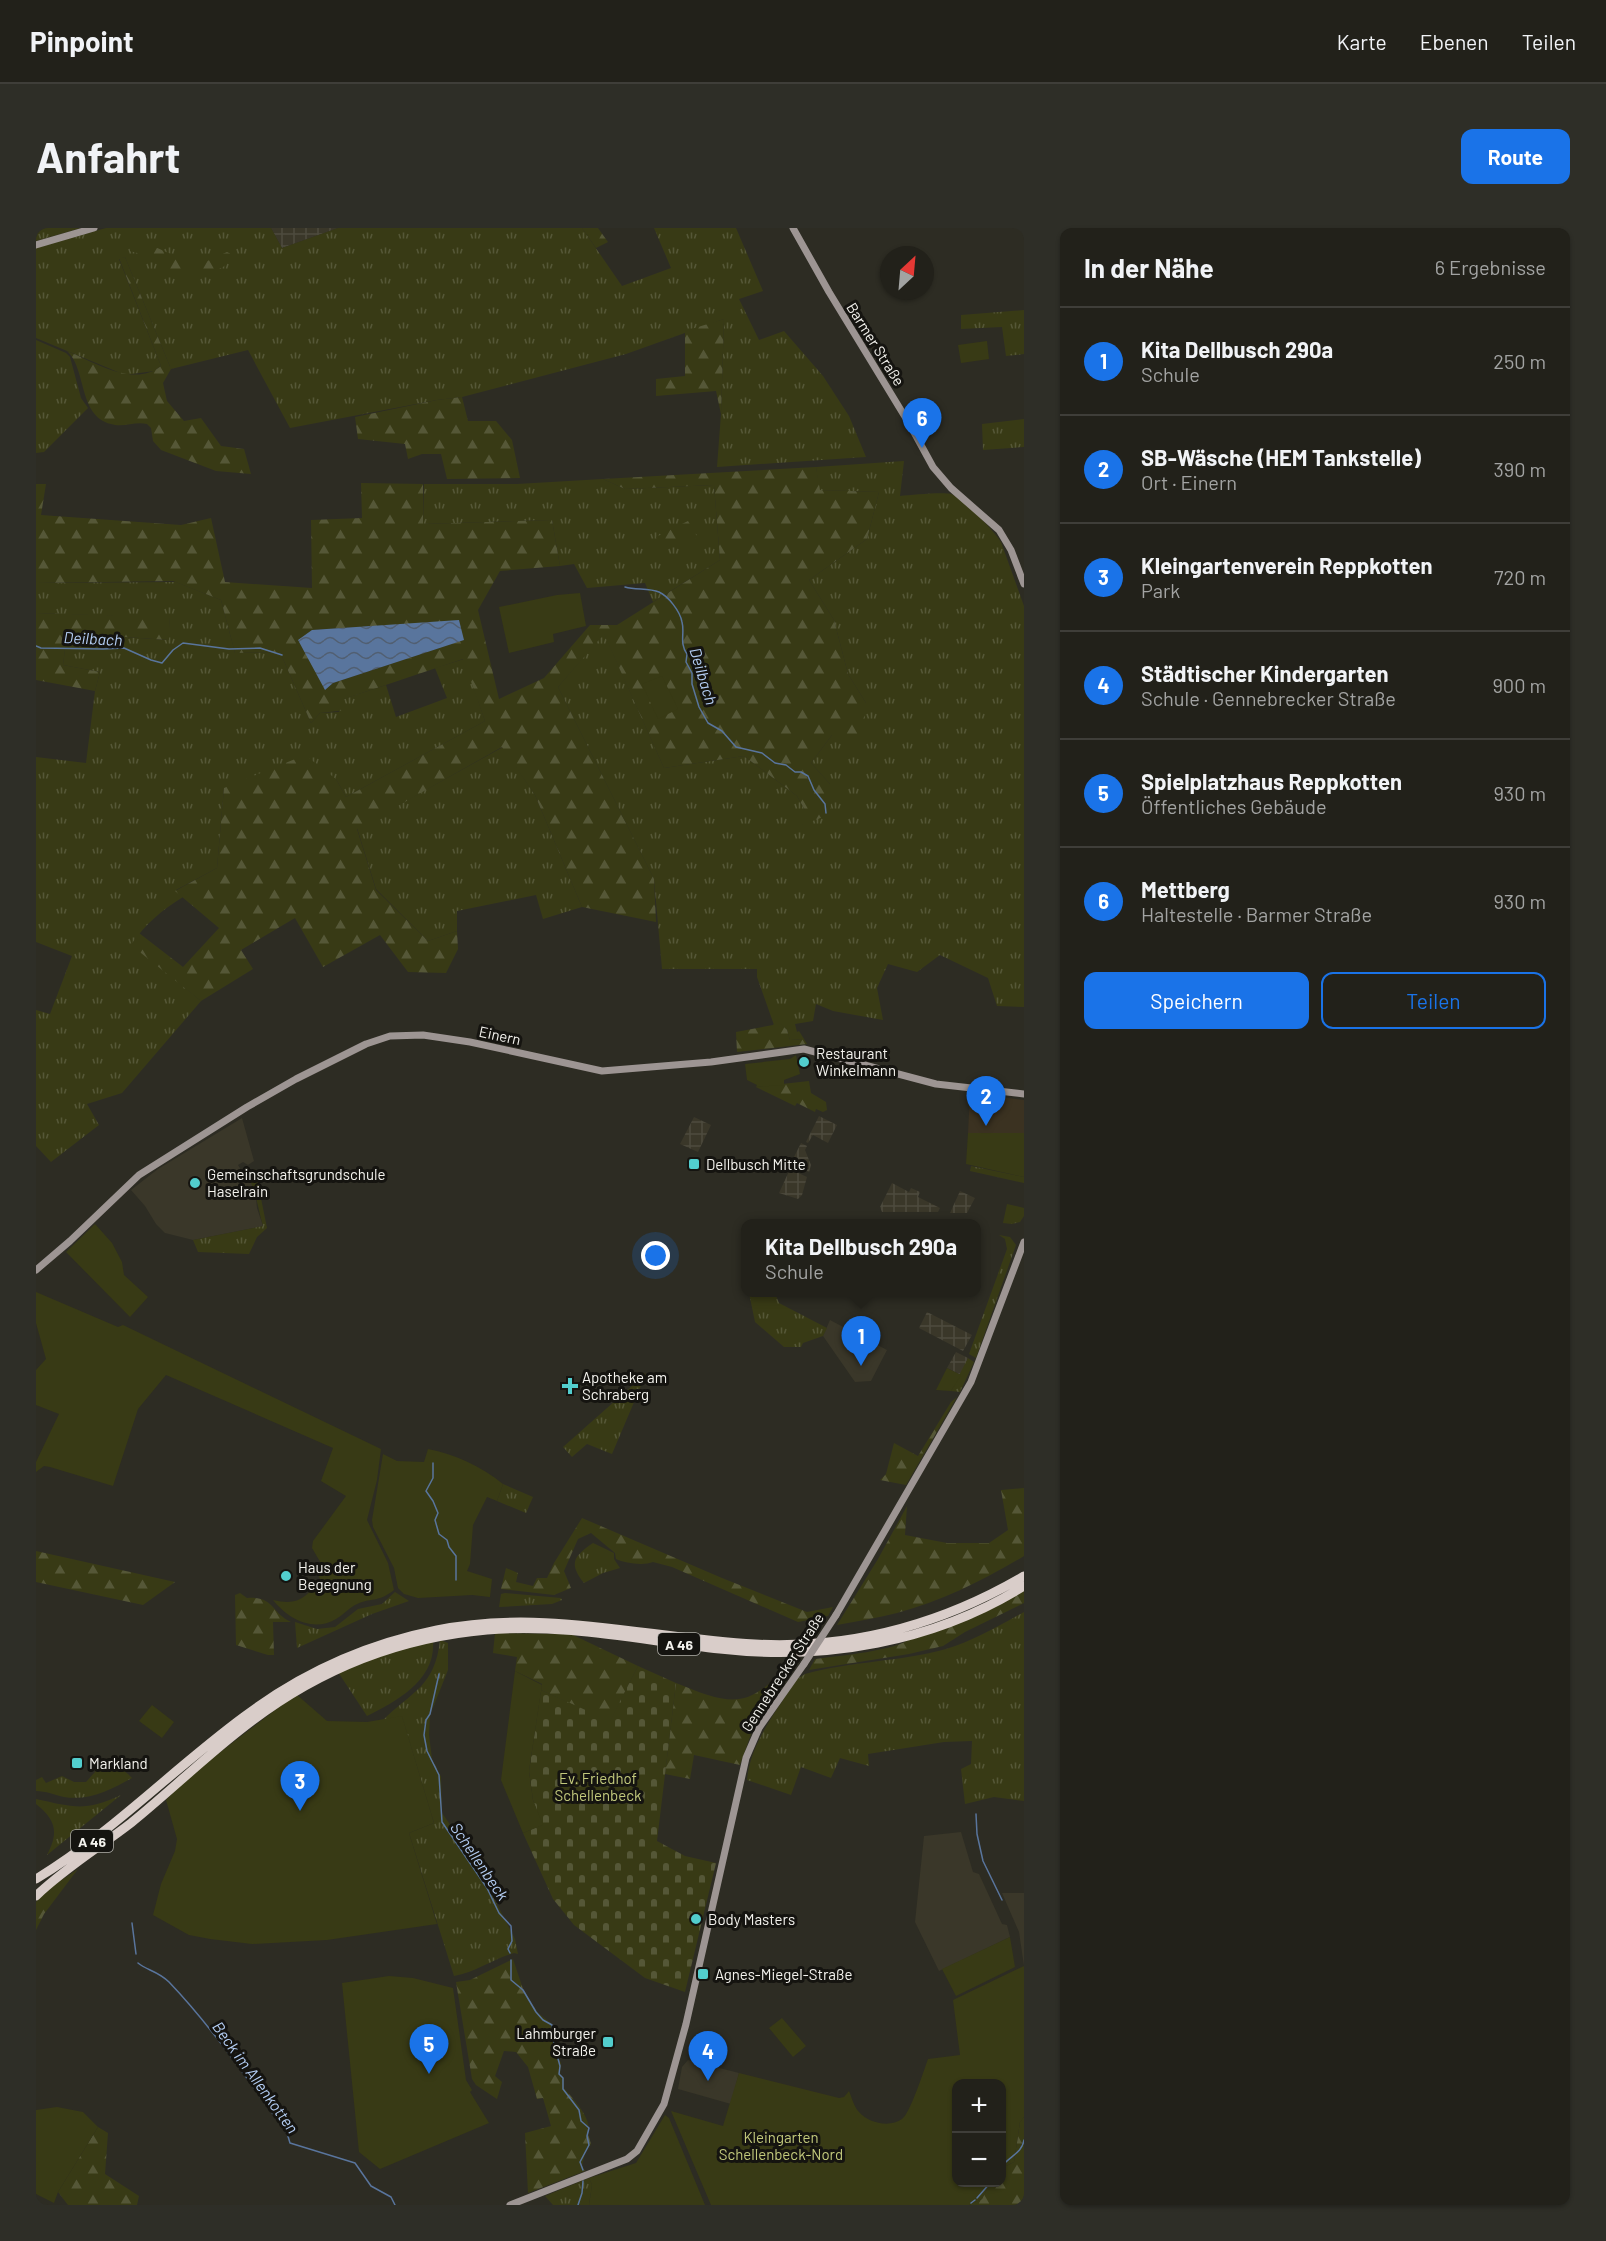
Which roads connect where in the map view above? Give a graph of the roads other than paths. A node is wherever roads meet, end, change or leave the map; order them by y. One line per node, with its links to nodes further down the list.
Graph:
1 (94, 228): 3 (main road)
2 (793, 228): 4 (main road, Barmer Straße)
3 (36, 245)
4 (1024, 584)
5 (1024, 1094): 7 (main road, Einern)
6 (1024, 1242): 16 (main road, Gennebrecker Straße, bridge)
7 (36, 1270)
8 (1024, 1576): 10 (highway, A 46)
9 (1024, 1586): 10 (highway, A 46)
10 (502, 1626): 11 (highway, A 46)
11 (148, 1802): 12 (highway, A 46); 13 (highway, A 46)
12 (88, 1854): 14 (highway, A 46); 15 (highway)
13 (36, 1879)
14 (36, 1887)
15 (36, 1896)
16 (510, 2205)

